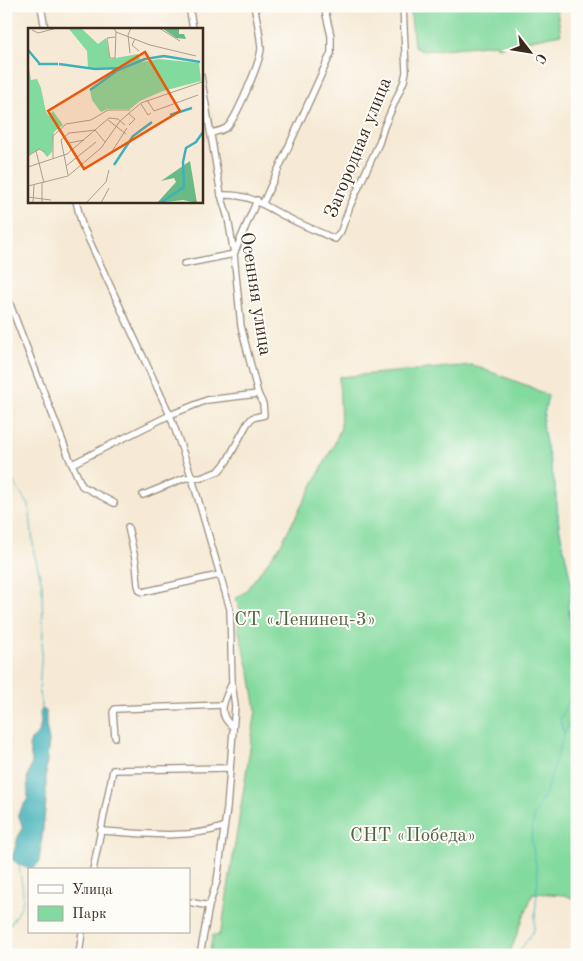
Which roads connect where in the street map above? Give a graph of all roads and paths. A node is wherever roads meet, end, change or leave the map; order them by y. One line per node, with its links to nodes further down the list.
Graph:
1 (42, 6): 6 (street)
2 (189, 6): 7 (street)
3 (254, 6): 9 (street)
4 (324, 6): 12 (street)
5 (402, 6): 12 (street, Загородная улица)
6 (45, 28)
7 (193, 28)
8 (202, 82): 9 (street, Осенняя улица)
9 (211, 133): 10 (street, Осенняя улица)
10 (221, 195): 12 (street); 13 (street, Осенняя улица)
11 (76, 202): 17 (street)
12 (260, 202): 13 (street)
13 (234, 254): 14 (street); 16 (street, Осенняя улица)
14 (184, 264)
15 (6, 294): 18 (street)
16 (258, 394): 17 (street); 19 (street, Осенняя улица)
17 (170, 415): 18 (street); 19 (street)
18 (72, 464): 21 (street)
19 (192, 478): 20 (street); 23 (street)
20 (144, 495)
21 (114, 503)
22 (128, 527): 23 (street)
23 (219, 575): 24 (street)
24 (232, 683): 25 (street); 26 (street)
25 (222, 705): 26 (street); 27 (street)
26 (233, 727): 28 (street)
27 (115, 737)
28 (230, 768): 29 (street); 30 (street)
29 (223, 827): 30 (street); 33 (street)
30 (100, 831): 31 (street)
31 (92, 868)
32 (190, 902): 33 (street)
33 (209, 906): 36 (street)
34 (82, 934): 35 (street)
35 (79, 955)
36 (200, 955)

